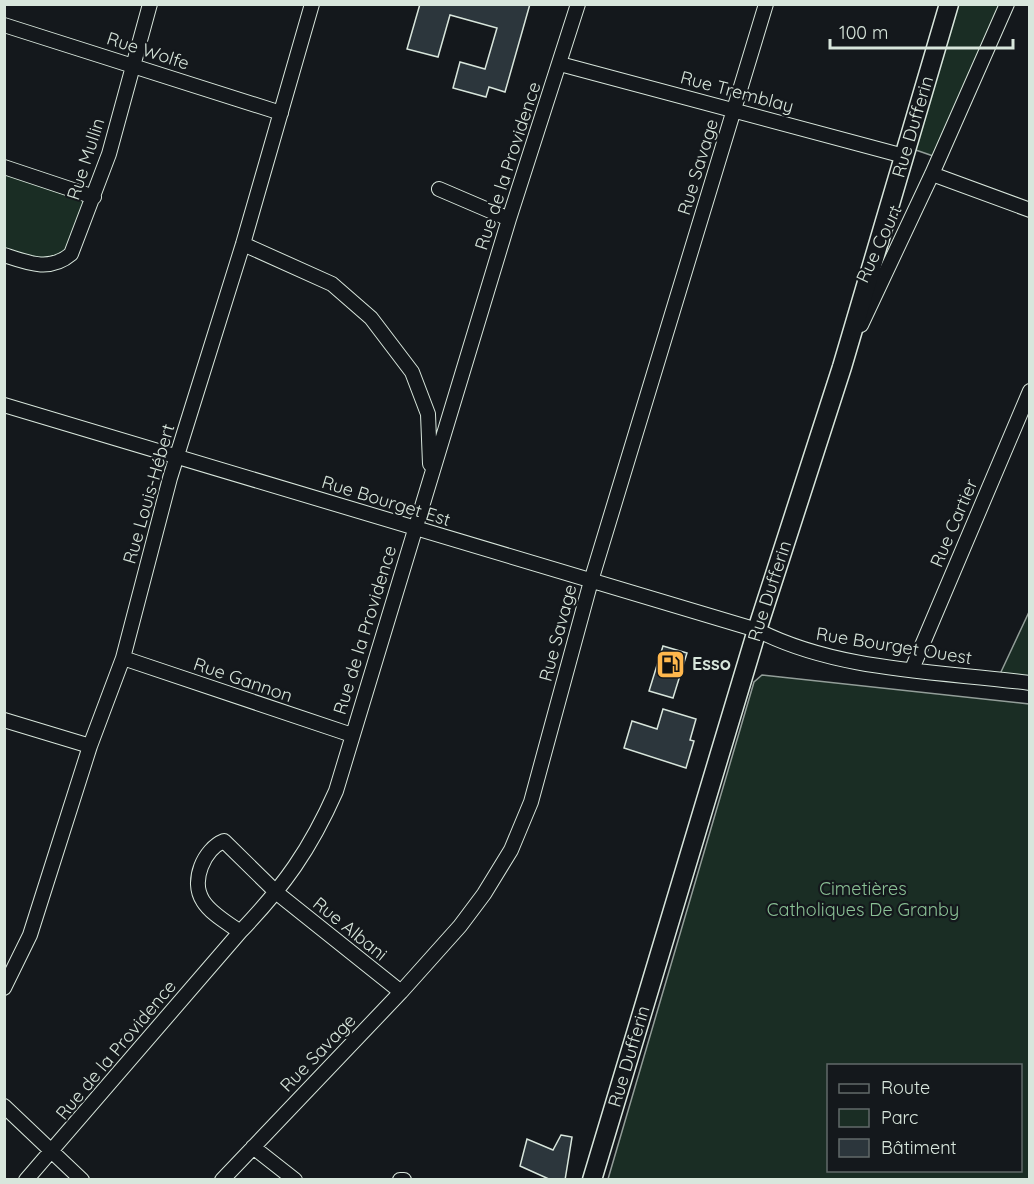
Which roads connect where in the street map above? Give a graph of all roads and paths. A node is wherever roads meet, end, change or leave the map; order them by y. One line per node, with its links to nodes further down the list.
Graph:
1 (150, 4): 8 (street, Rue Mullin)
2 (312, 4): 11 (street, Rue Louis-Hébert)
3 (578, 4): 9 (street, Rue de la Providence)
4 (766, 4): 10 (street, Rue Savage)
5 (949, 4): 12 (main road, Rue Dufferin)
6 (1007, 4): 14 (street, Rue Court)
7 (4, 25): 8 (street, Rue Wolfe)
8 (133, 64): 11 (street, Rue Wolfe); 16 (street, Rue Mullin)
9 (560, 64): 10 (street, Rue Tremblay); 18 (street, Rue de la Providence)
10 (734, 110): 12 (street, Rue Tremblay); 27 (street, Rue Savage)
11 (281, 113): 19 (street, Rue Louis-Hébert)
12 (904, 156): 21 (main road, Rue Dufferin)
13 (4, 167): 16 (street)
14 (932, 174): 17 (street); 21 (street, Rue Court)
15 (439, 189): 18 (street)
16 (94, 196): 20 (street, Rue Mullin)
17 (1029, 210)
18 (509, 219): 25 (street, Rue de la Providence)
19 (243, 244): 24 (street, Rue Louis-Hébert); 25 (street)
20 (4, 255)
21 (842, 367): 28 (main road, Rue Dufferin)
22 (1029, 391): 30 (street, Rue Cartier)
23 (4, 405): 24 (street, Rue Bourget Est)
24 (177, 456): 26 (street, Rue Bourget Est); 29 (street, Rue Louis-Hébert)
25 (431, 476): 26 (street, Rue de la Providence)
26 (415, 529): 27 (street, Rue Bourget Est); 33 (street, Rue de la Providence)
27 (591, 581): 28 (street, Rue Bourget Est); 38 (street, Rue Savage)
28 (757, 630): 30 (street, Rue Bourget Ouest); 46 (main road, Rue Dufferin)
29 (123, 658): 33 (street, Rue Gannon); 34 (street, Rue Louis-Hébert)
30 (912, 669): 31 (street, Rue Bourget Ouest)
31 (1029, 683)
32 (4, 720): 34 (street)
33 (352, 735): 35 (street, Rue de la Providence)
34 (90, 746): 37 (street, Rue Louis-Hébert)
35 (277, 893): 36 (street, Rue de la Providence); 36 (street, Rue Albani); 38 (street, Rue Albani)
36 (240, 932): 41 (street, Rue de la Providence)
37 (4, 988)
38 (401, 992): 40 (street, Rue Savage)
39 (4, 1106): 41 (street)
40 (253, 1147): 44 (street, Rue Savage); 45 (street)
41 (52, 1152): 42 (street, Rue de la Providence); 43 (street)
42 (26, 1179)
43 (82, 1179)
44 (222, 1179)
45 (295, 1179)
46 (592, 1179)

